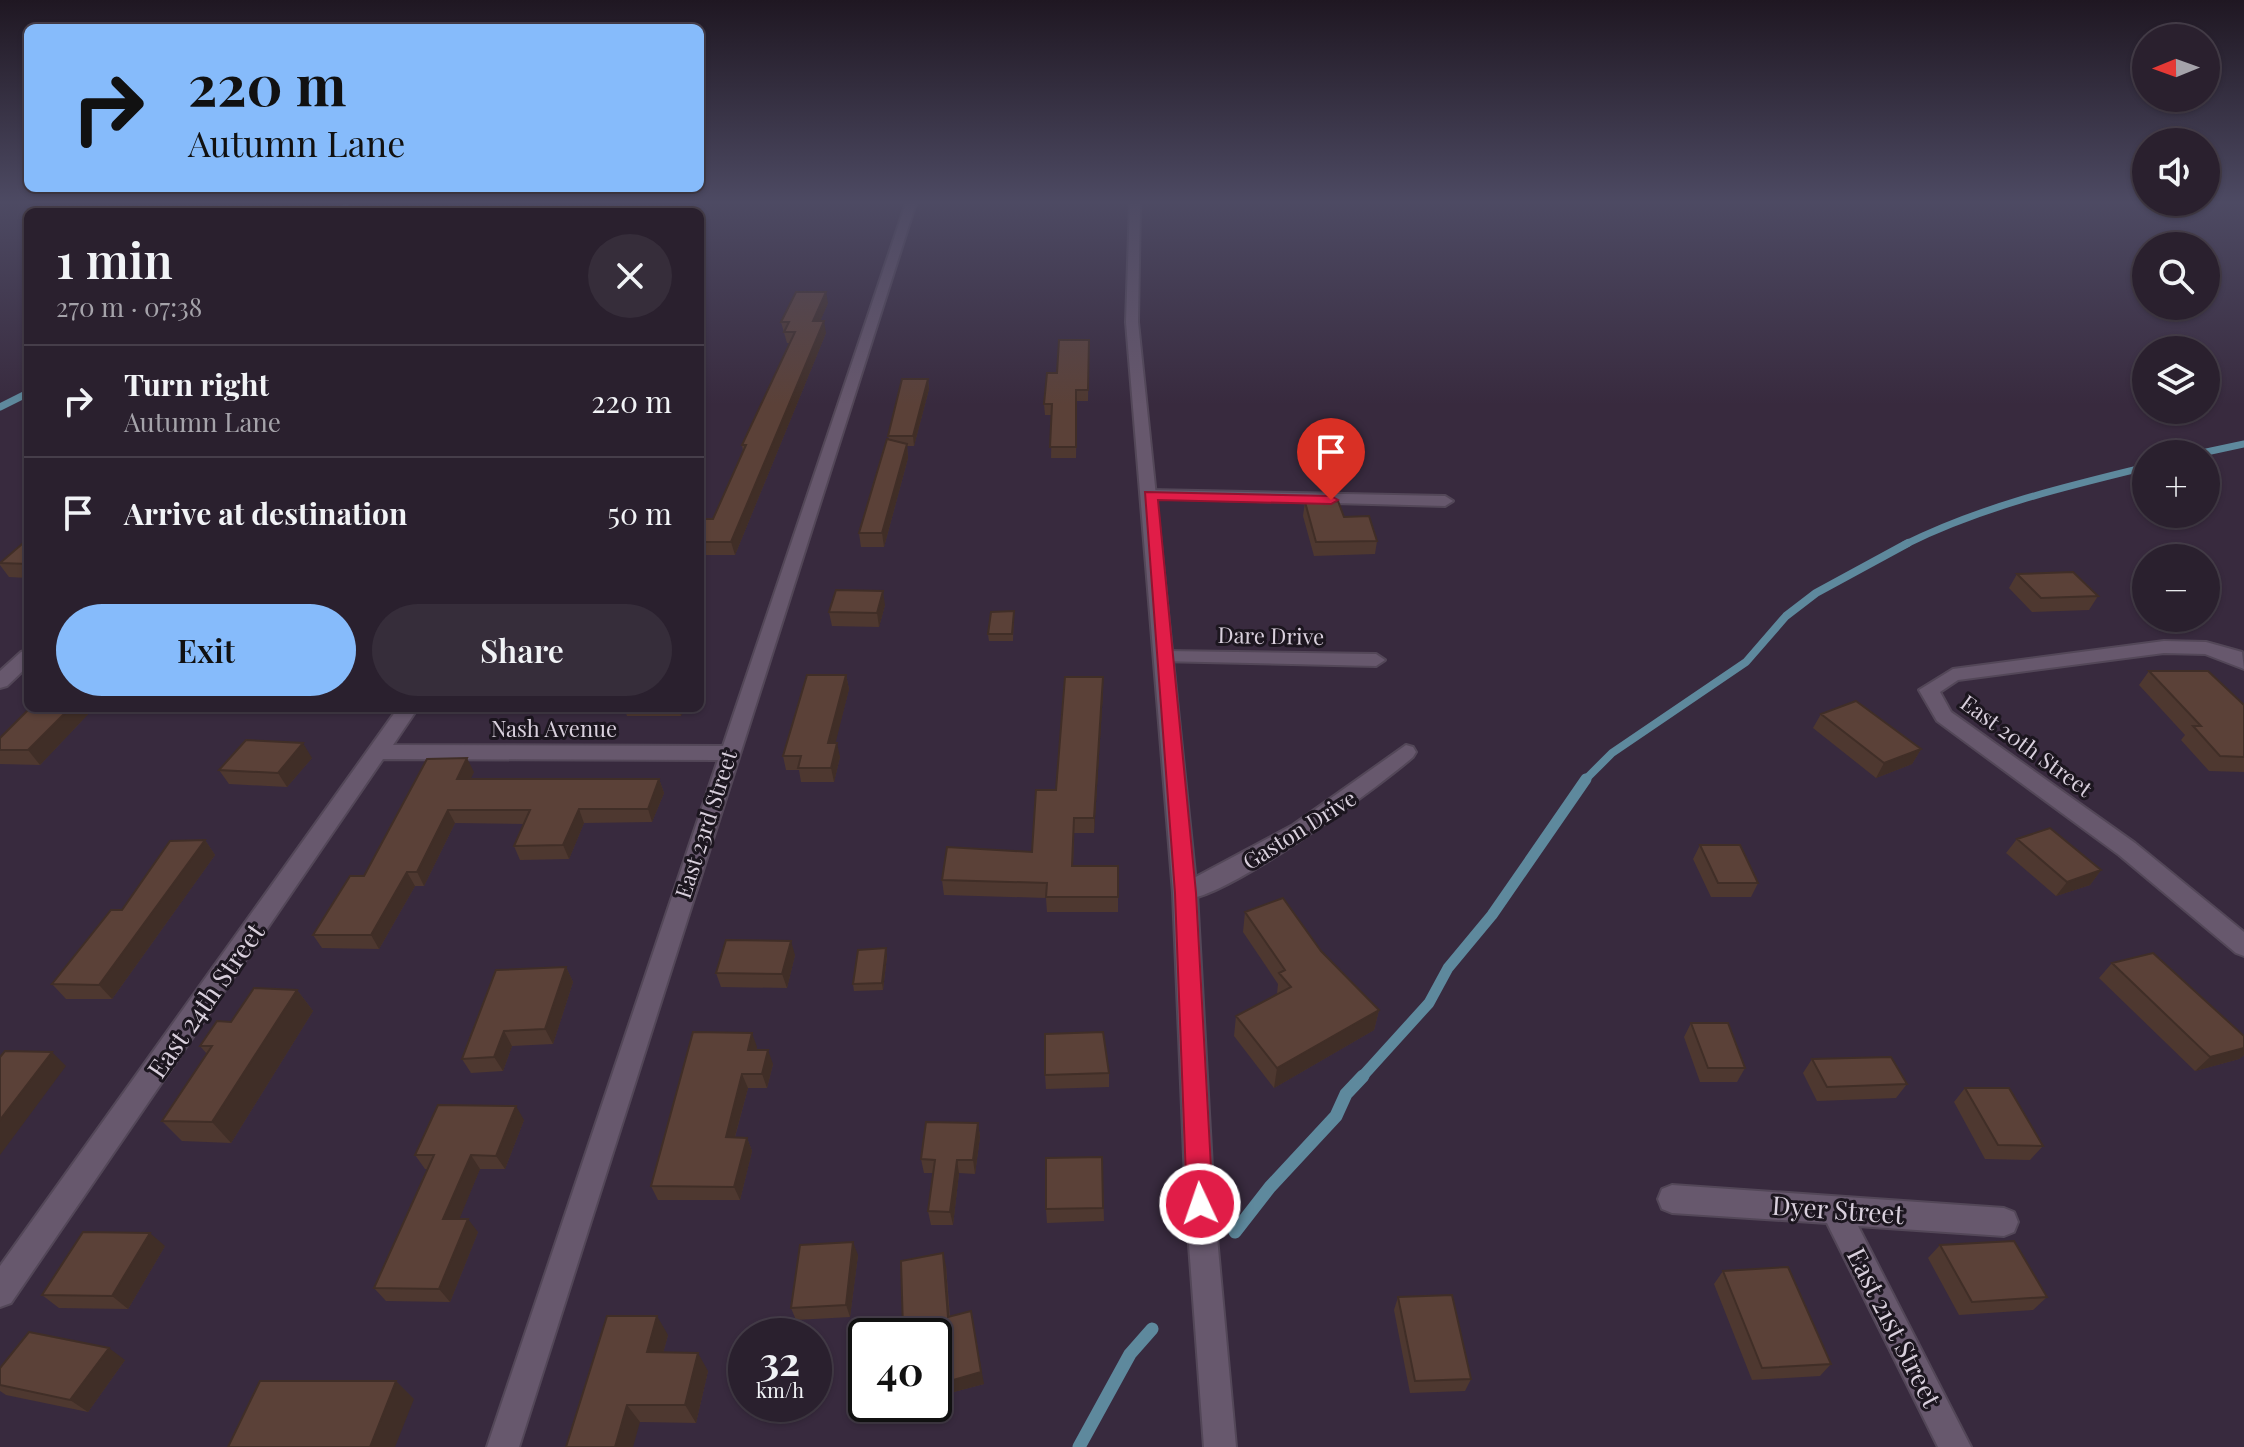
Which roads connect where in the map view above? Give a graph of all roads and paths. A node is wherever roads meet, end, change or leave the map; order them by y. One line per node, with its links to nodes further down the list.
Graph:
1 (889, 271): 13 (street, East 23rd Street)
2 (1131, 271): 3 (street)
3 (1150, 495): 4 (street); 5 (street)
4 (1445, 501)
5 (1165, 657): 7 (street, Dare Drive); 14 (street)
6 (24, 660): 9 (street)
7 (1376, 660)
8 (2244, 663): 15 (street, East 20th Street)
9 (0, 682)
10 (405, 712): 11 (street, East 24th Street)
11 (379, 752): 13 (street, Nash Avenue); 19 (street, East 24th Street)
12 (1406, 752): 14 (street, Gaston Drive)
13 (728, 753): 20 (street, East 23rd Street)
14 (1185, 893): 21 (street)
15 (2244, 946)
16 (1672, 1199): 17 (street, Dyer Street)
17 (1834, 1208): 18 (street, Dyer Street); 22 (street, East 21st Street)
18 (2004, 1222)
19 (0, 1292)
20 (503, 1447)
21 (1220, 1447)
22 (1955, 1447)

